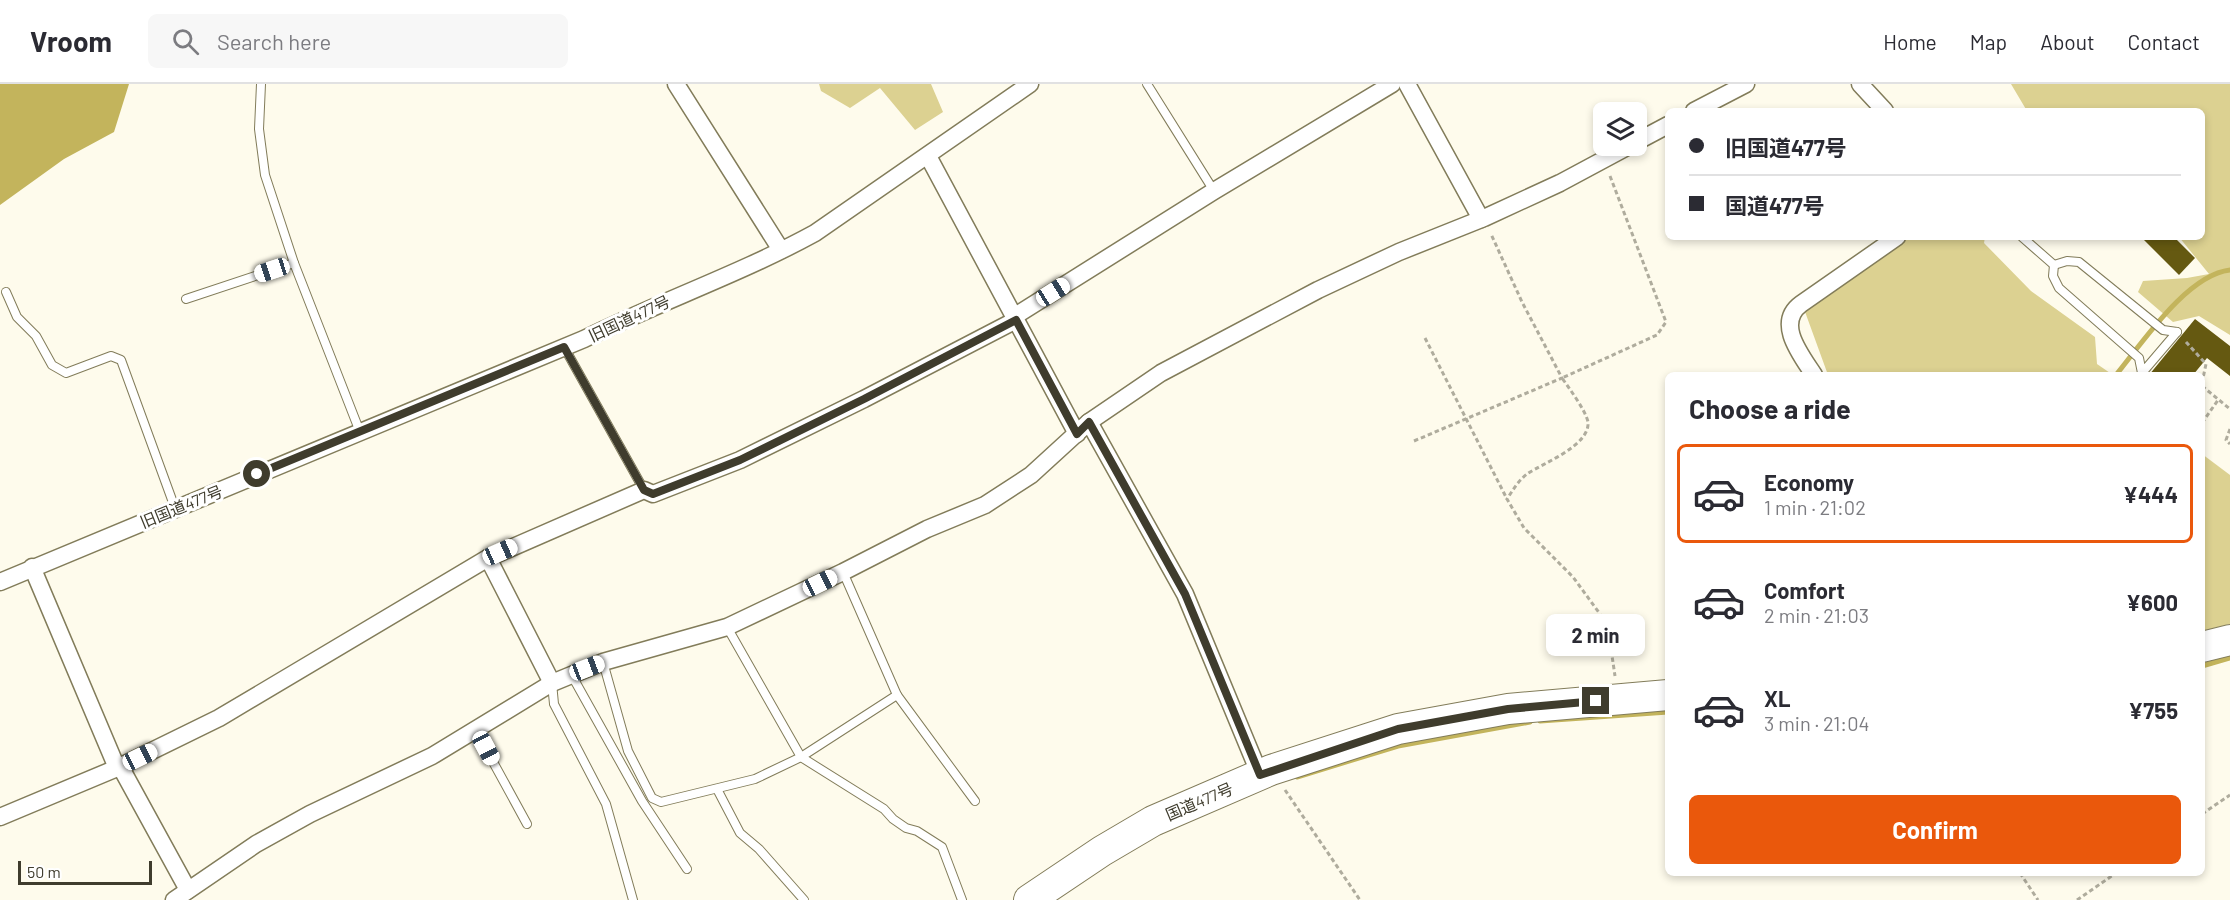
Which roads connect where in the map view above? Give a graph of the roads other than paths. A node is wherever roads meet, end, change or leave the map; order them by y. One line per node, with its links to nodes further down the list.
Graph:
1 (261, 84): 21 (lane)
2 (675, 84): 20 (street)
3 (1030, 84): 14 (street, 旧国道477号)
4 (1147, 84): 16 (lane)
5 (1392, 84): 16 (street)
6 (1408, 84): 7 (street); 17 (street)
7 (1416, 84)
8 (1746, 84): 10 (street)
9 (1868, 87): 11 (street)
10 (1700, 108)
11 (1883, 108)
12 (1665, 127): 13 (street)
13 (1647, 136)
14 (928, 156): 20 (street, 旧国道477号); 25 (street)
15 (1610, 156): 17 (street)
16 (1214, 191): 25 (street)
17 (1483, 219): 30 (street)
18 (1893, 240): 27 (street)
19 (2025, 240): 22 (lane)
20 (781, 250): 26 (street, 旧国道477号)
21 (294, 263): 24 (lane); 31 (lane)
22 (2054, 265): 28 (lane); 29 (lane)
23 (6, 292): 34 (lane)
24 (186, 299)
25 (1015, 318): 32 (street); 33 (street)
26 (564, 347): 31 (street, 旧国道477号); 33 (lane)
27 (1812, 372)
28 (2142, 372)
29 (2143, 372)
30 (1089, 422): 32 (street); 50 (street)
31 (360, 432): 34 (street, 旧国道477号)
32 (1077, 434): 37 (street)
33 (644, 490): 35 (street)
34 (175, 508): 36 (street, 旧国道477号)
35 (488, 558): 44 (street); 49 (street)
36 (32, 567): 38 (street, 旧国道477号); 49 (street)
37 (843, 572): 39 (street); 45 (lane)
38 (0, 582)
39 (727, 627): 42 (street); 48 (lane)
40 (2230, 640): 41 (highway)
41 (2205, 646)
42 (603, 662): 43 (street); 51 (lane)
43 (571, 674): 44 (street); 55 (lane)
44 (552, 682): 47 (street); 58 (lane)
45 (897, 694): 48 (lane); 52 (lane)
46 (1665, 695): 50 (highway, 国道477号)
47 (475, 729): 54 (lane); 56 (street)
48 (801, 757): 51 (lane); 60 (lane)
49 (119, 767): 53 (street); 56 (street)
50 (1265, 773): 61 (highway, 国道477号)
51 (717, 789): 59 (lane)
52 (975, 801)
53 (0, 817)
54 (527, 824)
55 (687, 869)
56 (188, 890): 57 (street)
57 (174, 900)
58 (633, 900)
59 (804, 900)
60 (962, 900)
61 (1029, 900)

